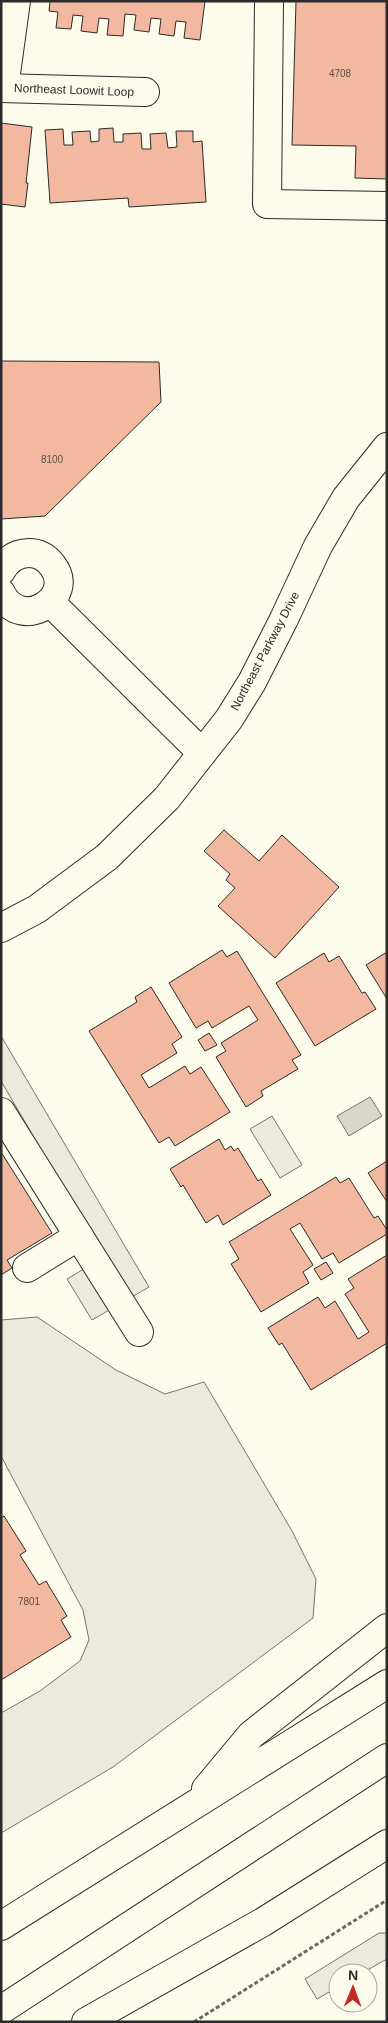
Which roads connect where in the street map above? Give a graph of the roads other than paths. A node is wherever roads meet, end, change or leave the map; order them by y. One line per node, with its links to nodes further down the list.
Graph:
1 (16, 1): 3 (main road, Northeast Loowit Loop)
2 (269, 1): 5 (main road)
3 (2, 88): 4 (main road, Northeast Loowit Loop)
4 (145, 92)
5 (387, 206)
6 (387, 447): 10 (main road, Northeast Parkway Drive)
7 (1, 571): 9 (main road)
8 (1, 593): 9 (main road)
9 (50, 602): 10 (main road)
10 (202, 753): 11 (main road, Northeast Parkway Drive)
11 (1, 928)
12 (1, 1112): 13 (main road)
13 (79, 1236): 14 (main road); 15 (main road)
14 (27, 1268)
15 (139, 1332)
16 (387, 1628): 19 (main road)
17 (387, 1684): 19 (main road)
18 (387, 1758): 22 (main road)
19 (189, 1809): 21 (main road)
20 (387, 1844): 23 (main road)
21 (1, 1926)
22 (1, 2010)
23 (86, 2022)

